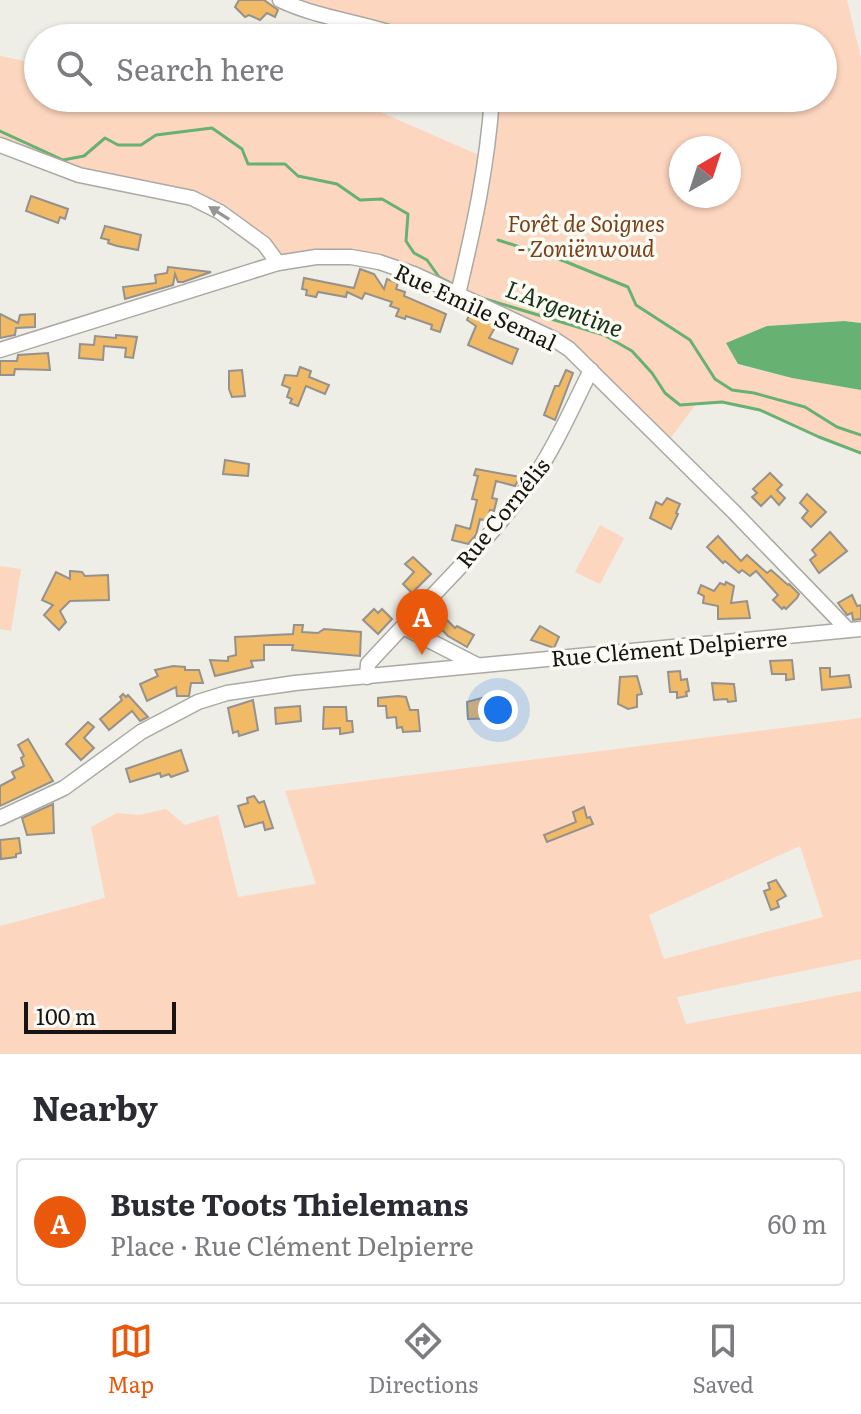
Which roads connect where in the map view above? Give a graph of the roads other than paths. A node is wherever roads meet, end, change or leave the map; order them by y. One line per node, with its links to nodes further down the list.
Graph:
1 (280, 0): 2 (street)
2 (364, 24)
3 (491, 112): 6 (street)
4 (0, 145): 5 (street, one-way to 4)
5 (278, 263): 6 (street, Rue Emile Semal); 7 (street, Rue Emile Semal)
6 (458, 294): 8 (street, Rue Emile Semal)
7 (0, 350)
8 (591, 370): 9 (street, Rue Cornélis); 10 (street, Rue Emile Semal)
9 (403, 627): 11 (street); 12 (street, Rue Cornélis)
10 (855, 630): 11 (street, Rue Clément Delpierre)
11 (478, 665): 12 (street, Rue Clément Delpierre)
12 (367, 677): 13 (street, Rue Clément Delpierre)
13 (0, 818)

